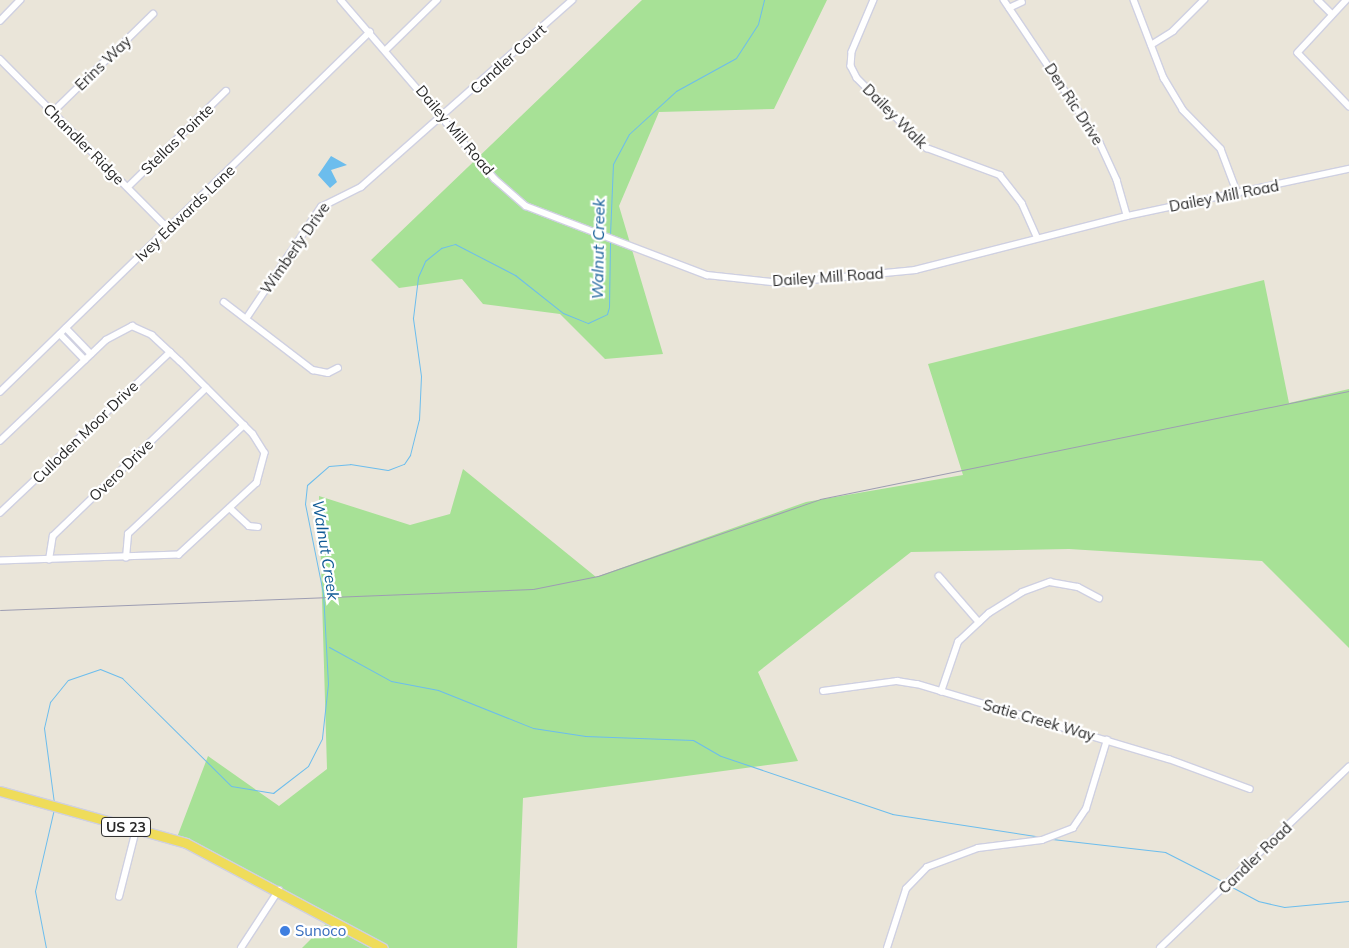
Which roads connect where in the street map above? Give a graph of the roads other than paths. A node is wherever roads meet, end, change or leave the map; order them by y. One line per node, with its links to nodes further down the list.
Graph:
1 (20, 0): 15 (street)
2 (341, 0): 16 (street, Dailey Mill Road)
3 (437, 0): 18 (street)
4 (572, 0): 23 (street, Candler Court)
5 (874, 0): 29 (street, Dailey Walk)
6 (1004, 0): 12 (street, Den Ric Drive)
7 (1134, 0): 17 (street)
8 (1204, 0): 17 (street)
9 (1318, 0): 14 (street)
10 (1347, 0): 14 (street)
11 (1022, 2): 12 (street)
12 (1009, 8): 27 (street, Den Ric Drive)
13 (153, 14): 22 (street, Erins Way)
14 (1332, 14): 21 (street)
15 (0, 21)
16 (370, 32): 18 (street, Dailey Mill Road); 28 (street, Ivey Edwards Lane)
17 (1152, 45): 26 (street)
18 (387, 49): 23 (street, Dailey Mill Road)
19 (0, 59): 22 (street, Chandler Ridge)
20 (226, 91): 25 (street, Stellas Pointe)
21 (1349, 106)
22 (53, 112): 25 (street, Chandler Ridge)
23 (443, 118): 29 (street, Dailey Mill Road); 31 (street, Wimberly Drive)
24 (1349, 169): 26 (street, Dailey Mill Road)
25 (128, 187): 28 (street, Chandler Ridge)
26 (1238, 194): 27 (street, Dailey Mill Road)
27 (1127, 216): 29 (street, Dailey Mill Road)
28 (169, 229): 32 (street, Ivey Edwards Lane)
29 (1037, 237)
30 (224, 302): 31 (street)
31 (248, 316): 37 (street)
32 (66, 328): 33 (street, Ivey Edwards Lane); 35 (street)
33 (60, 334): 36 (street); 39 (street, Ivey Edwards Lane)
34 (170, 352): 35 (street); 38 (street); 43 (street, Culloden Moor Drive)
35 (91, 354): 36 (street)
36 (85, 360): 41 (street)
37 (338, 368)
38 (206, 388): 40 (street); 46 (street, Overo Drive)
39 (0, 392)
40 (244, 425): 42 (street); 45 (street)
41 (0, 441)
42 (230, 508): 44 (street); 45 (street)
43 (0, 513)
44 (258, 527)
45 (126, 558): 46 (street)
46 (49, 560): 47 (street)
47 (0, 561)
48 (938, 576): 50 (street)
49 (1099, 598): 50 (street)
50 (979, 622): 52 (street)
51 (823, 691): 52 (street, Satie Creek Way)
52 (941, 692): 53 (street, Satie Creek Way)
53 (1107, 740): 55 (street, Satie Creek Way); 62 (street)
54 (1349, 767): 63 (street, Candler Road)
55 (1250, 789)
56 (0, 791): 57 (main road, US 23)
57 (136, 830): 58 (main road, US 23); 59 (street)
58 (279, 890): 60 (street); 61 (main road, US 23)
59 (119, 897)
60 (241, 948)
61 (383, 948)
62 (887, 948)
63 (1160, 948)

